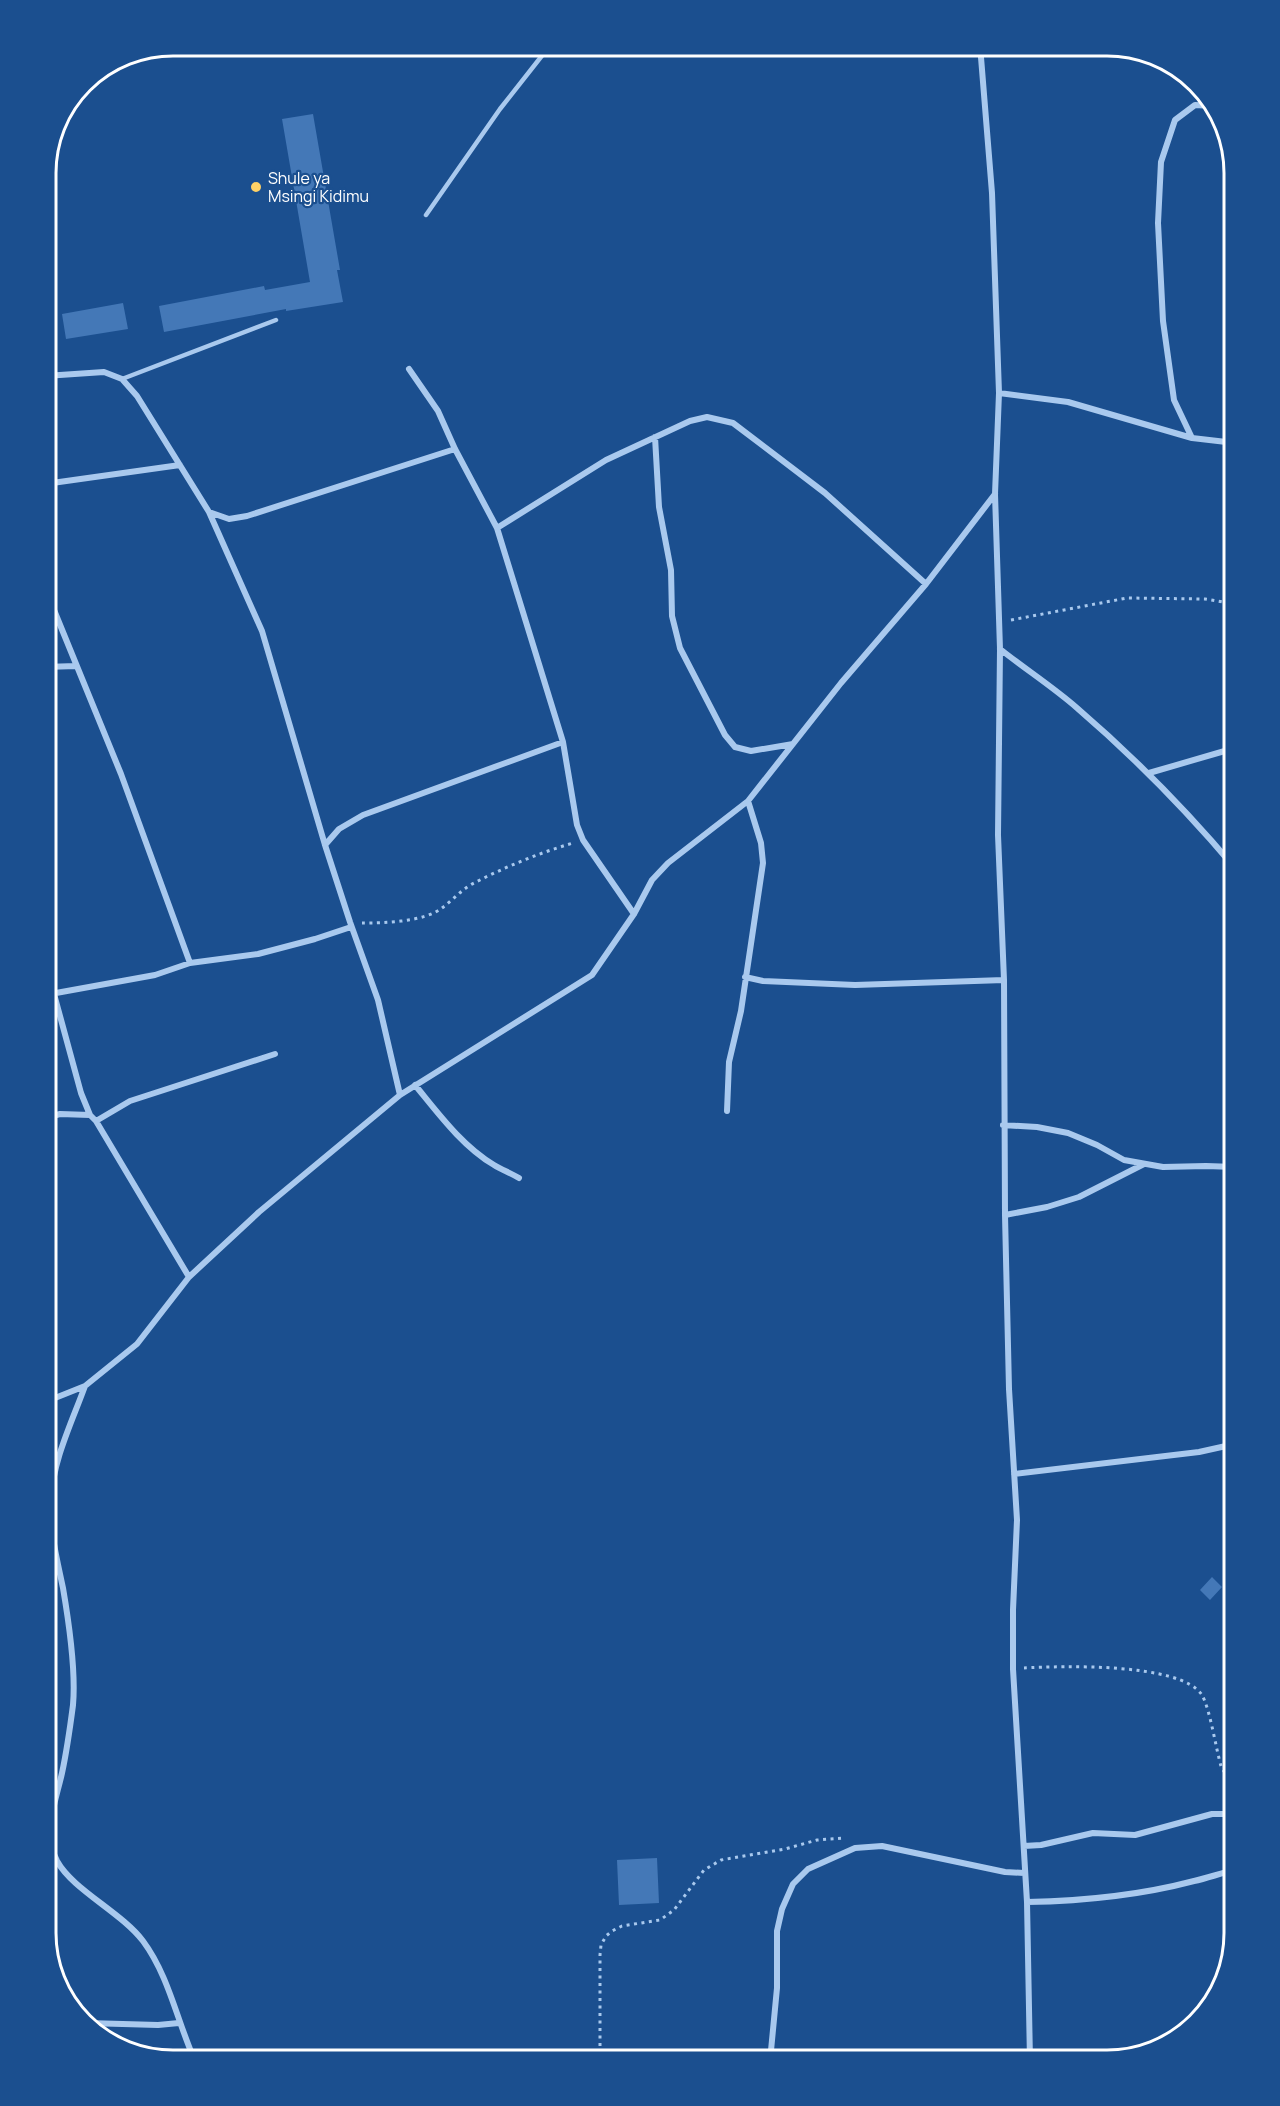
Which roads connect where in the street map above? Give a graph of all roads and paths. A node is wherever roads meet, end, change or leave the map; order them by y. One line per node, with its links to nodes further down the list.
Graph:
1 (542, 56): 4 (lane)
2 (981, 56): 9 (street)
3 (1204, 105): 11 (street)
4 (426, 215)
5 (276, 320): 8 (lane)
6 (409, 369): 13 (street)
7 (56, 375): 8 (street)
8 (123, 379): 14 (street)
9 (999, 393): 11 (street); 16 (street)
10 (655, 437): 18 (street); 19 (street); 27 (street)
11 (1192, 438): 12 (street)
12 (1225, 442)
13 (455, 448): 17 (street); 18 (street)
14 (180, 465): 15 (street); 17 (street)
15 (56, 482)
16 (995, 494): 19 (street); 22 (street)
17 (209, 512): 32 (street)
18 (497, 528): 26 (street)
19 (926, 584): 27 (street)
20 (1225, 602): 22 (path)
21 (56, 616): 24 (street)
22 (999, 622): 23 (street)
23 (1000, 649): 29 (street); 38 (street)
24 (76, 666): 25 (street); 36 (street)
25 (56, 667)
26 (563, 742): 31 (street); 32 (street)
27 (793, 744): 30 (street)
28 (1225, 751): 29 (street)
29 (1149, 773): 33 (street)
30 (748, 801): 34 (street); 37 (street)
31 (583, 840): 34 (street); 35 (path)
32 (326, 845): 35 (street)
33 (1225, 856)
34 (634, 914): 42 (street)
35 (351, 925): 36 (street); 43 (street)
36 (190, 963): 39 (street)
37 (745, 977): 38 (street); 44 (street)
38 (1004, 980): 48 (street)
39 (56, 994)
40 (56, 1001): 46 (street)
41 (275, 1054): 47 (street)
42 (415, 1085): 43 (street); 51 (street)
43 (400, 1095): 53 (street)
44 (727, 1111)
45 (56, 1115): 46 (street)
46 (90, 1115): 47 (street)
47 (96, 1121): 53 (street)
48 (1003, 1125): 49 (street); 52 (street)
49 (1144, 1164): 50 (street); 52 (street)
50 (1225, 1167)
51 (519, 1178)
52 (1005, 1215): 58 (street)
53 (189, 1277): 54 (street)
54 (85, 1386): 55 (street); 57 (street)
55 (56, 1398)
56 (1225, 1446): 58 (street)
57 (56, 1465)
58 (1014, 1474): 60 (street)
59 (56, 1558): 62 (street)
60 (1013, 1669): 61 (path); 65 (street)
61 (1225, 1773)
62 (56, 1798)
63 (1225, 1814): 65 (street)
64 (847, 1838): 73 (path)
65 (1024, 1846): 67 (street)
66 (56, 1858): 71 (street)
67 (1024, 1873): 69 (street); 74 (street)
68 (1225, 1873): 69 (street)
69 (1027, 1902): 75 (street)
70 (98, 2023): 71 (street)
71 (179, 2024): 72 (street)
72 (190, 2050)
73 (600, 2050)
74 (771, 2050)
75 (1030, 2050)

